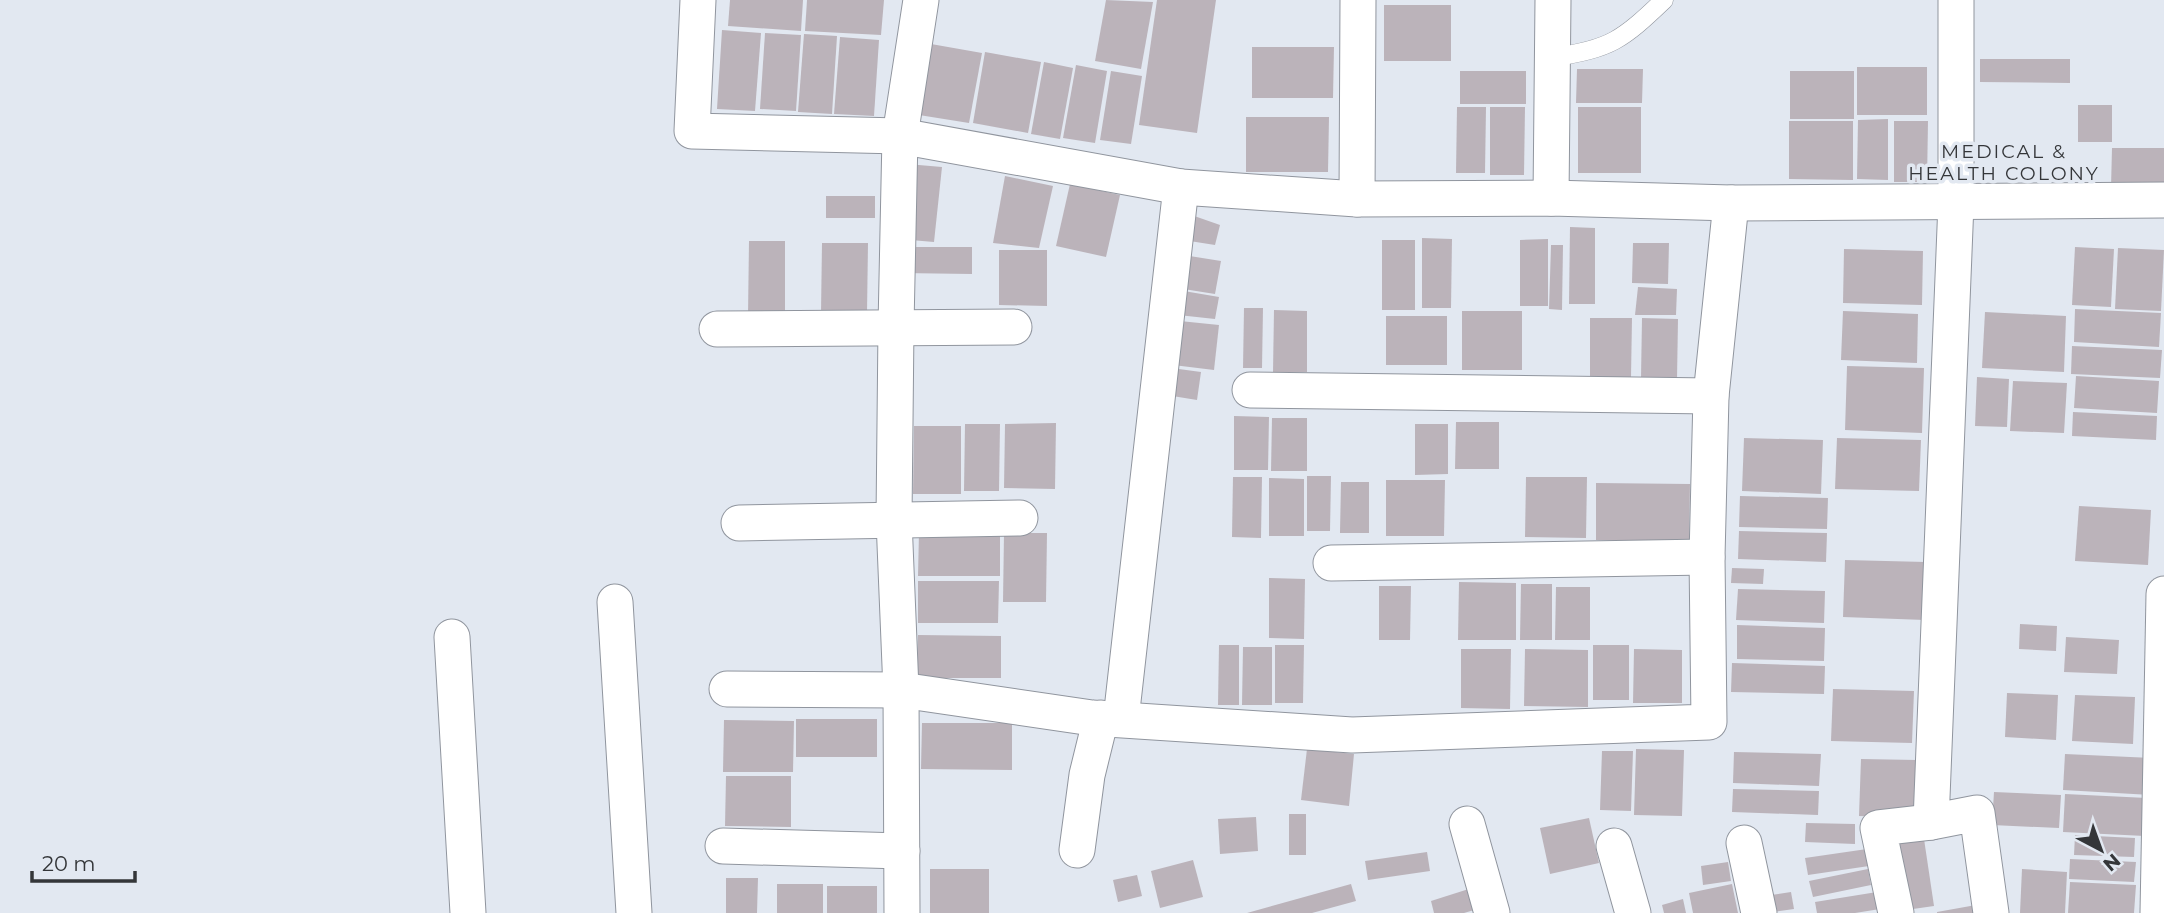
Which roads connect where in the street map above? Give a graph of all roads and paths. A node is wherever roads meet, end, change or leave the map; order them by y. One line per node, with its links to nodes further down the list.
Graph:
1 (698, 0): 8 (street)
2 (921, 0): 8 (street)
3 (1358, 0): 11 (street)
4 (1553, 0): 7 (street)
5 (1664, 0): 7 (lane)
6 (1955, 0): 13 (street)
7 (1553, 57): 10 (street)
8 (900, 136): 9 (street); 15 (street)
9 (1181, 187): 11 (street); 30 (street)
10 (1551, 198): 11 (street); 14 (street)
11 (1357, 199)
12 (2164, 200): 13 (street)
13 (1956, 203): 14 (street); 31 (street)
14 (1731, 204): 19 (street)
15 (896, 326): 16 (street); 17 (street); 21 (street)
16 (1014, 327)
17 (717, 329)
18 (1250, 390): 19 (street)
19 (1711, 396): 23 (street)
20 (1020, 517): 21 (street)
21 (894, 520): 22 (street); 29 (street)
22 (738, 523)
23 (1707, 557): 24 (street); 30 (street)
24 (1331, 563)
25 (2164, 594): 46 (street)
26 (615, 602): 39 (street)
27 (452, 637): 38 (street)
28 (727, 689): 29 (street)
29 (901, 690): 30 (street); 37 (street)
30 (1111, 719): 36 (street)
31 (1931, 822): 44 (street); 45 (street)
32 (1467, 824): 41 (street)
33 (1744, 843): 43 (street)
34 (723, 846): 37 (street)
35 (1614, 846): 42 (street)
36 (1077, 850)
37 (902, 851): 40 (street)
38 (468, 913)
39 (634, 913)
40 (902, 913)
41 (1492, 913)
42 (1633, 913)
43 (1759, 913)
44 (1896, 913)
45 (1991, 913)
46 (2158, 913)

